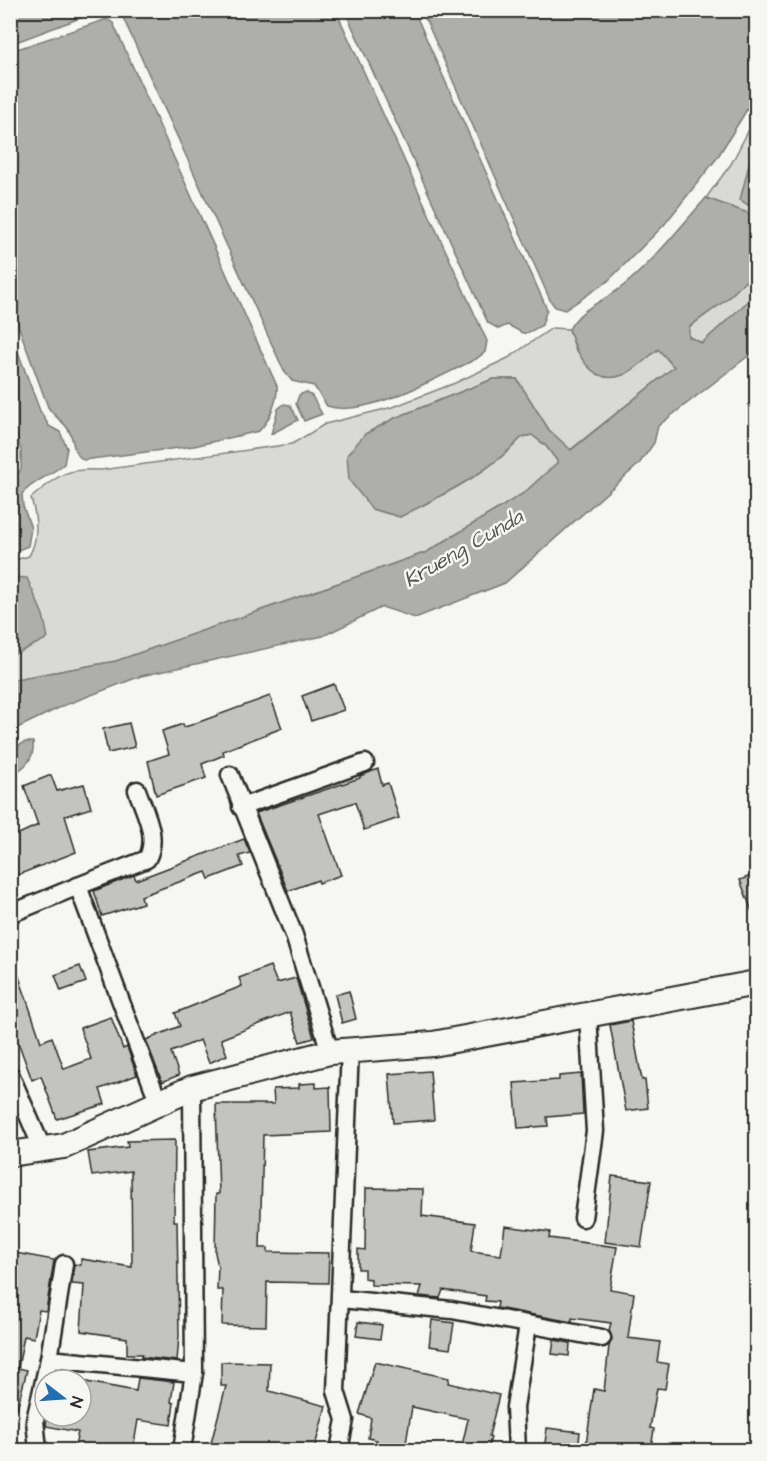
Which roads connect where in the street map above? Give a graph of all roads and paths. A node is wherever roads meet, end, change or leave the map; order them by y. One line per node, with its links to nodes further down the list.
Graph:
1 (365, 763): 4 (street)
2 (230, 775): 4 (street)
3 (137, 790): 5 (street)
4 (241, 807): 9 (street)
5 (78, 886): 6 (street); 12 (street)
6 (10, 914)
7 (756, 983): 8 (street)
8 (588, 1015): 9 (street); 15 (street)
9 (340, 1050): 11 (street); 17 (street)
10 (10, 1074): 13 (street)
11 (192, 1088): 12 (street); 21 (street)
12 (158, 1101): 13 (street)
13 (43, 1150): 14 (street)
14 (10, 1154)
15 (583, 1218)
16 (64, 1263): 20 (street)
17 (341, 1299): 18 (street); 24 (street)
18 (528, 1325): 19 (street); 25 (street)
19 (602, 1338)
20 (49, 1359): 21 (street); 22 (street)
21 (194, 1373): 23 (street)
22 (38, 1450)
23 (182, 1450)
24 (339, 1450)
25 (517, 1450)

